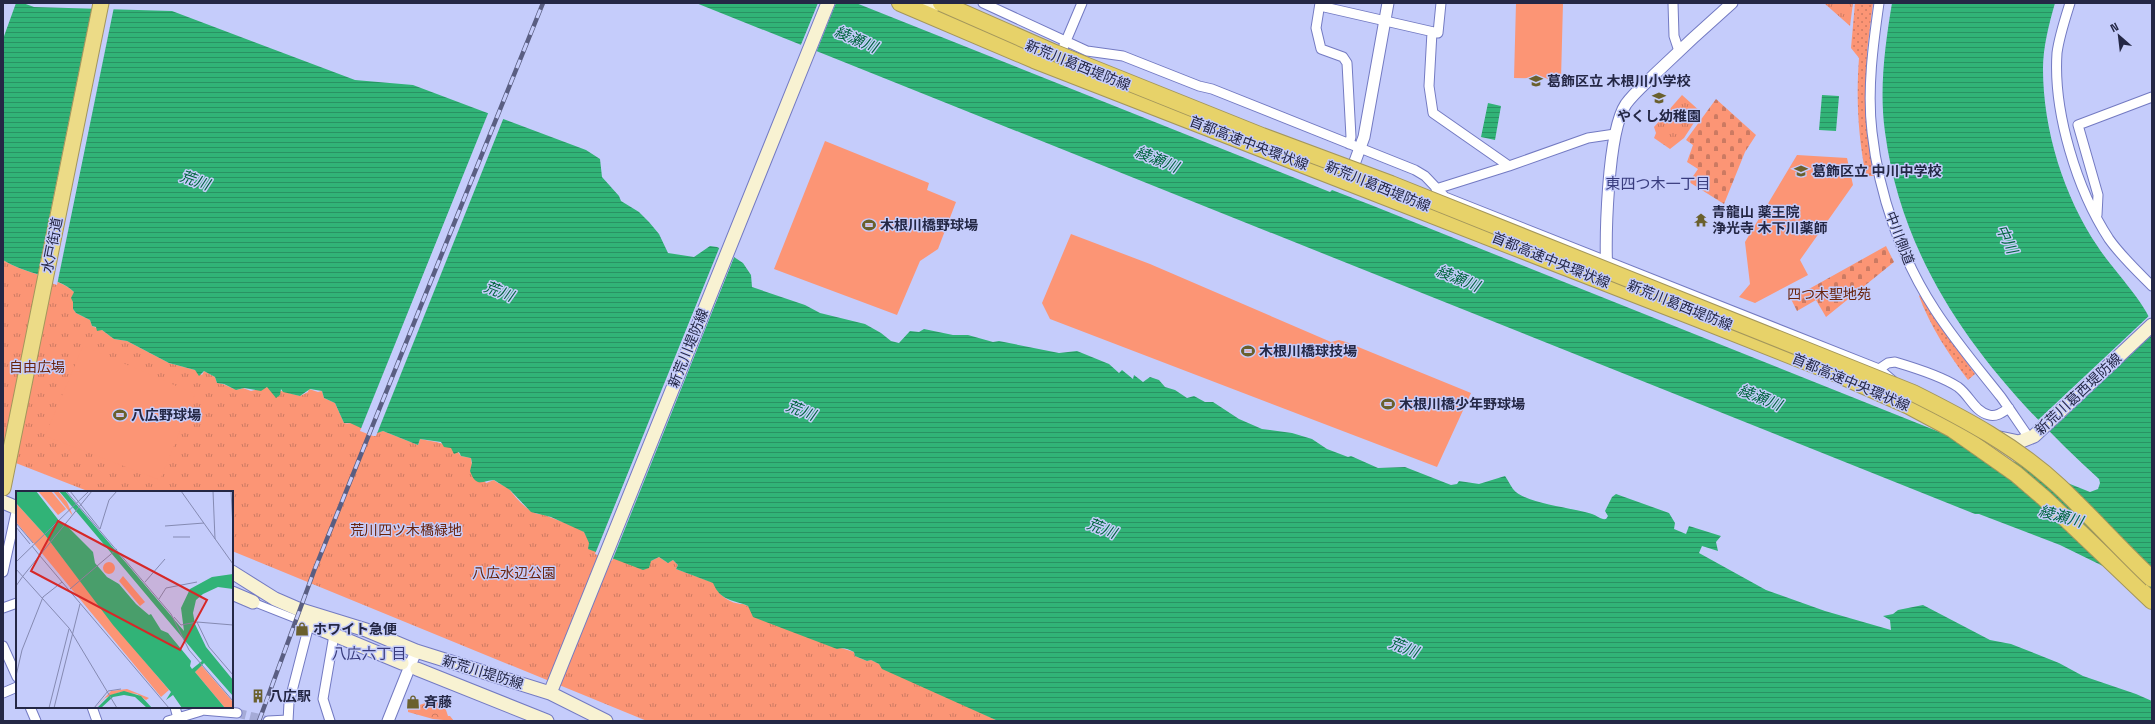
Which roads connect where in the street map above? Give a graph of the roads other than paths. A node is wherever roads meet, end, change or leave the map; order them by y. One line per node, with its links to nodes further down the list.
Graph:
1 (101, 3): 37 (highway, 水戸街道)
2 (828, 3): 59 (main road, 新荒川堤防線)
3 (901, 3): 15 (highway, 首都高速中央環状線)
4 (941, 3): 18 (highway, 首都高速中央環状線, bridge)
5 (958, 3): 18 (highway, bridge)
6 (984, 3): 18 (street)
7 (1082, 3): 18 (street)
8 (1388, 3): 16 (street)
9 (1441, 3): 17 (street)
10 (1673, 3): 19 (street)
11 (1732, 3): 19 (street)
12 (1879, 3): 35 (street, 中川側道)
13 (2070, 3): 28 (street)
14 (1320, 5): 16 (street); 22 (street)
15 (925, 7): 18 (main road, 新荒川葛西堤防線); 45 (highway, 首都高速中央環状線)
16 (1385, 21): 17 (street); 23 (street)
17 (1432, 32): 24 (street)
18 (1060, 51): 22 (street); 25 (main road, 新荒川葛西堤防線); 43 (highway, 首都高速中央環状線, bridge)
19 (1679, 51): 21 (street)
20 (2152, 97): 28 (street)
21 (1615, 134): 24 (street); 29 (street)
22 (1349, 144): 23 (street)
23 (1361, 149): 25 (street); 26 (street)
24 (1508, 166): 26 (street)
25 (1350, 175): 27 (main road, 新荒川葛西堤防線)
26 (1434, 186): 27 (street); 29 (street)
27 (1425, 204): 30 (main road, 新荒川葛西堤防線)
28 (2096, 216): 31 (street)
29 (1606, 261): 30 (street); 33 (street)
30 (1607, 276): 34 (main road, 新荒川葛西堤防線)
31 (2152, 286)
32 (2152, 325): 36 (main road, 新荒川葛西堤防線)
33 (1879, 369): 34 (street); 35 (street)
34 (1902, 394): 36 (main road, 新荒川葛西堤防線)
35 (2009, 408): 36 (street, 中川側道)
36 (2034, 436)
37 (3, 488)
38 (3, 502): 39 (main road)
39 (16, 508)
40 (16, 513): 41 (street)
41 (3, 572)
42 (233, 573): 52 (main road, 新荒川堤防線)
43 (2152, 579)
44 (233, 593): 46 (main road)
45 (2152, 601)
46 (253, 602): 49 (street)
47 (16, 603): 48 (street)
48 (3, 608)
49 (305, 623): 50 (main road); 66 (street)
50 (334, 635): 54 (main road); 72 (street)
51 (3, 646): 53 (street)
52 (416, 651): 59 (main road, 新荒川堤防線); 73 (street)
53 (14, 659): 56 (street)
54 (402, 662)
55 (417, 669): 74 (main road, 新荒川堤防線)
56 (16, 671)
57 (16, 687): 58 (street)
58 (3, 693)
59 (550, 693): 75 (main road, 新荒川堤防線)
60 (30, 708): 67 (street)
61 (92, 708): 68 (street)
62 (175, 708): 65 (street)
63 (202, 709): 64 (street); 65 (street); 70 (street)
64 (237, 713)
65 (178, 718): 69 (street)
66 (288, 720): 71 (street)
67 (36, 721)
68 (97, 721)
69 (168, 721)
70 (200, 721)
71 (267, 721)
72 (330, 721)
73 (388, 721)
74 (547, 721)
75 (606, 721)

